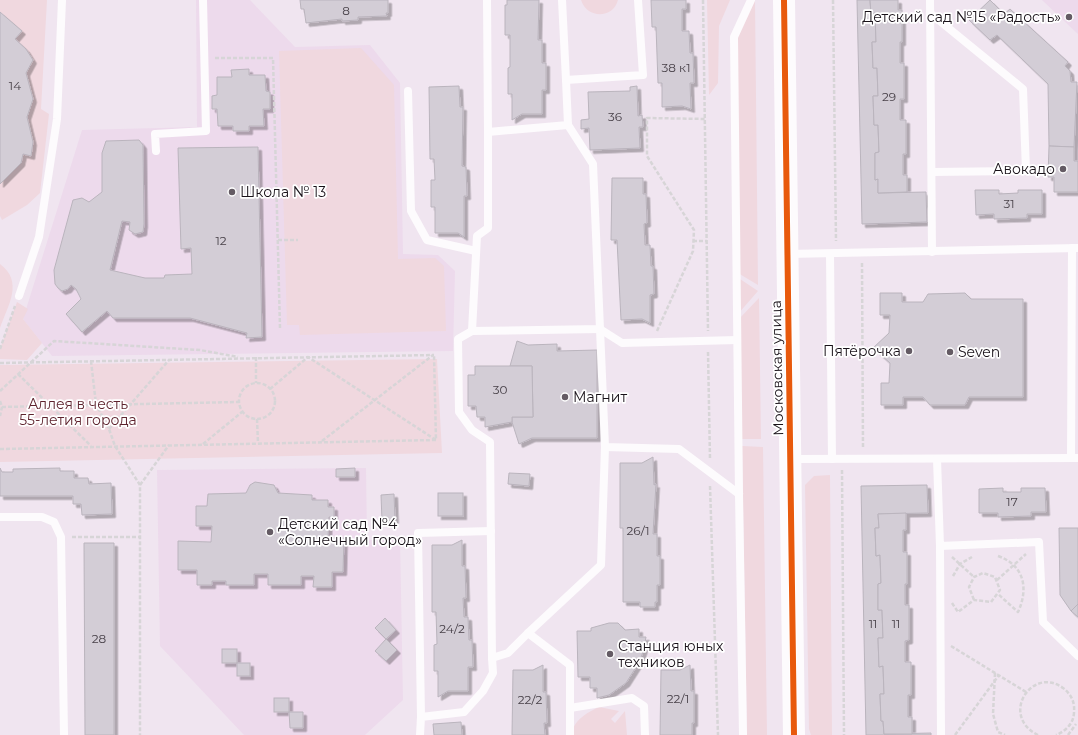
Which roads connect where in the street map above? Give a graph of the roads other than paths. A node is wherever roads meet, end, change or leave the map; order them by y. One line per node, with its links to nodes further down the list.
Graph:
1 (62, 0): 21 (lane)
2 (203, 0): 14 (lane)
3 (487, 0): 13 (lane)
4 (562, 0): 10 (lane)
5 (638, 0): 10 (lane)
6 (751, 0): 24 (lane)
7 (784, 0): 19 (street, Московская улица)
8 (930, 0): 9 (lane)
9 (930, 13): 15 (lane); 15 (lane)
10 (566, 80): 12 (lane)
11 (408, 91): 17 (lane)
12 (568, 126): 13 (lane); 22 (lane)
13 (488, 132): 17 (lane)
14 (156, 151)
15 (932, 172): 18 (lane)
16 (1075, 248): 18 (lane); 26 (lane)
17 (476, 251): 23 (lane)
18 (932, 252): 20 (lane)
19 (788, 254): 20 (lane); 27 (street, Московская улица)
20 (833, 254): 28 (lane)
21 (19, 296)
22 (600, 329): 23 (lane); 24 (lane); 25 (lane)
23 (472, 331): 32 (lane)
24 (737, 340): 30 (lane)
25 (605, 447): 30 (lane); 34 (lane)
26 (1075, 458): 29 (lane)
27 (790, 459): 28 (lane); 44 (street, Московская улица)
28 (832, 459): 29 (lane)
29 (937, 459): 33 (lane)
30 (739, 494): 43 (lane)
31 (0, 516): 39 (lane)
32 (491, 531): 36 (lane); 38 (lane)
33 (940, 546): 35 (lane); 45 (lane)
34 (528, 633): 36 (lane); 37 (lane)
35 (1078, 656)
36 (492, 658): 38 (lane)
37 (570, 708): 41 (lane); 42 (lane)
38 (421, 718): 40 (lane)
39 (64, 735)
40 (420, 735)
41 (570, 735)
42 (645, 735)
43 (744, 735)
44 (794, 735)
45 (941, 735)

